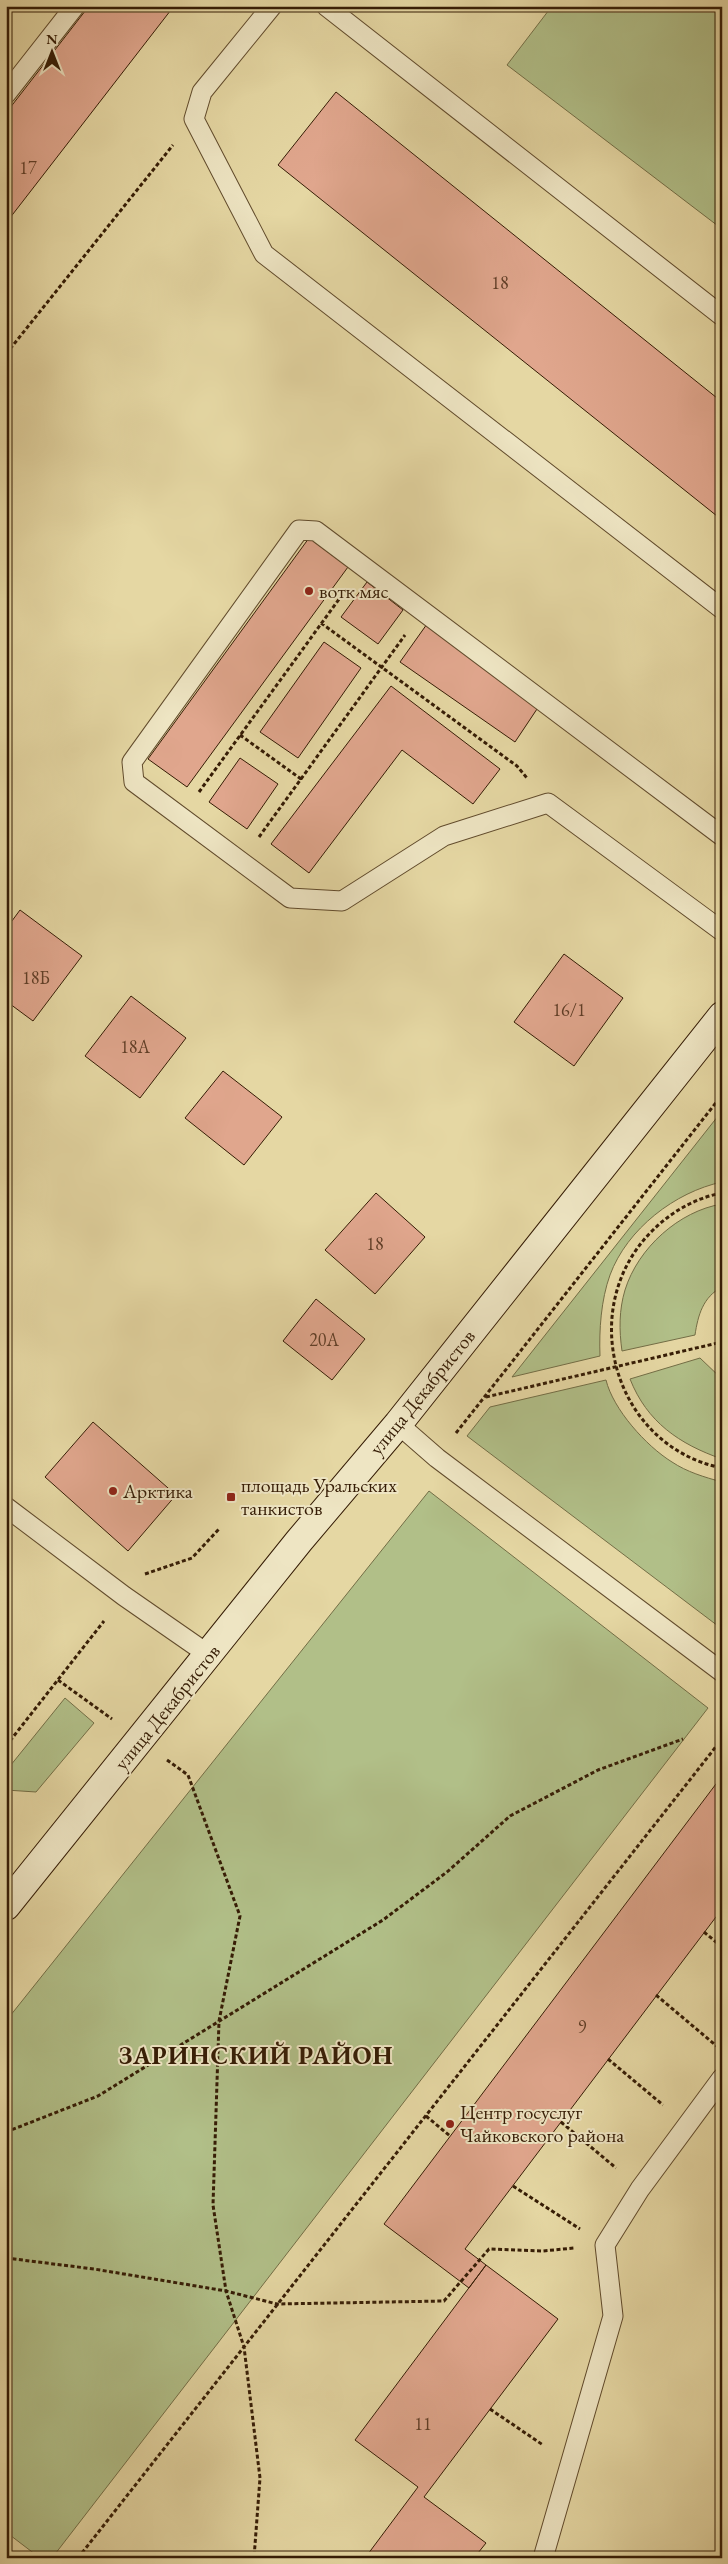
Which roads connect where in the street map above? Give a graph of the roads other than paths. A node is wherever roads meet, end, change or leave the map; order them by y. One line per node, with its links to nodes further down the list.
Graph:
1 (75, 6): 4 (lane)
2 (272, 6): 6 (lane)
3 (326, 6): 5 (lane)
4 (6, 94)
5 (722, 316)
6 (722, 610)
7 (722, 836): 8 (lane)
8 (722, 931)
9 (722, 1016): 10 (street, улица Декабристов)
10 (398, 1424): 12 (street, улица Декабристов); 13 (lane)
11 (6, 1507): 12 (lane)
12 (209, 1655): 14 (street, улица Декабристов)
13 (722, 1672)
14 (6, 1906)
15 (722, 2078): 16 (lane)
16 (543, 2558)

